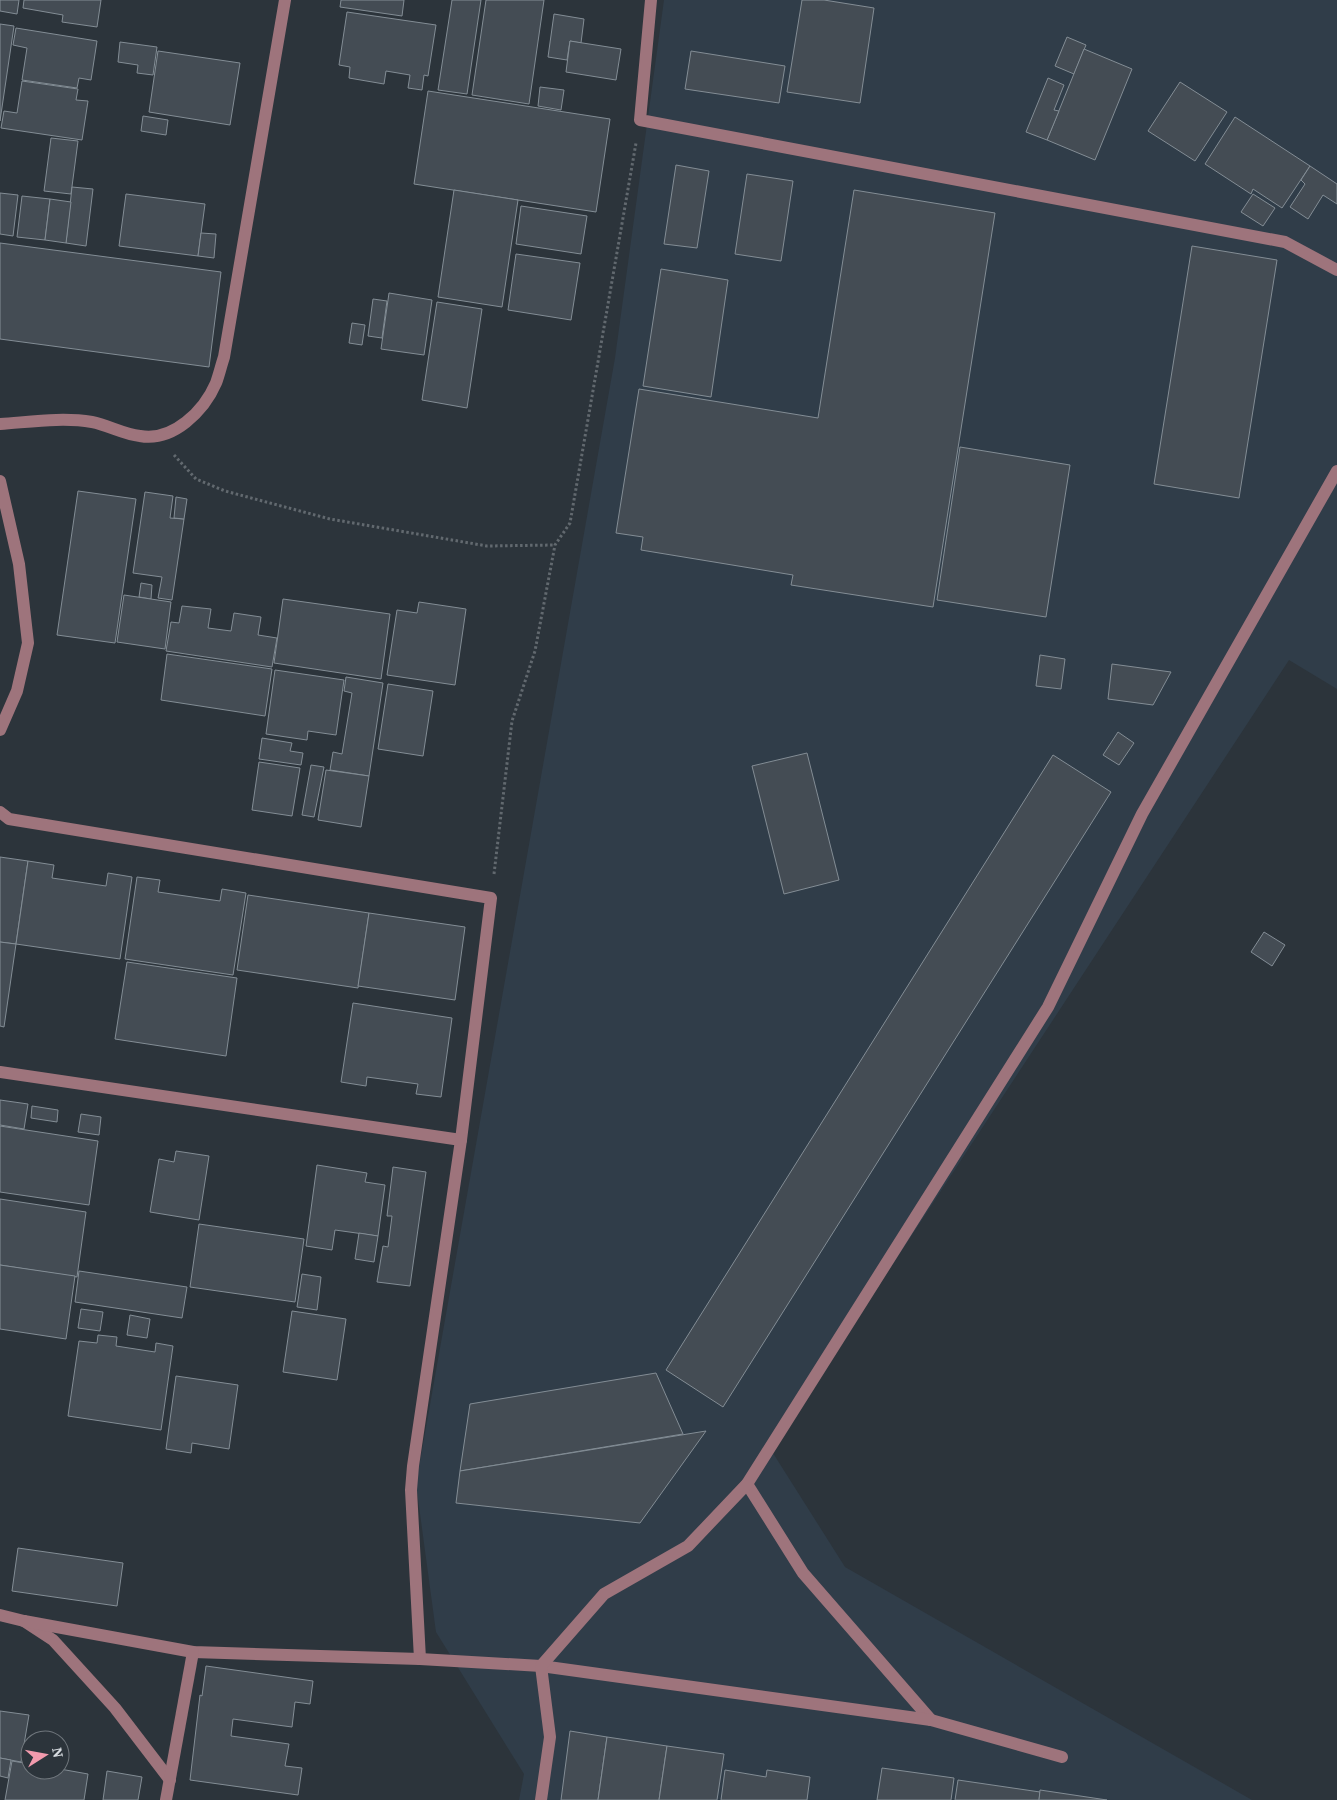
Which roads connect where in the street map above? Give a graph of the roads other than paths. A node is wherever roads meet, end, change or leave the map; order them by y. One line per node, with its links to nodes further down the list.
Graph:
1 (285, 0): 4 (street)
2 (651, 0): 3 (street)
3 (1337, 270)
4 (0, 424)
5 (1337, 471): 11 (street)
6 (0, 481): 7 (street)
7 (0, 730)
8 (0, 812): 10 (street)
9 (0, 1072): 10 (street)
10 (461, 1140): 15 (street)
11 (747, 1484): 16 (street); 17 (street)
12 (0, 1615): 13 (street)
13 (24, 1621): 14 (street); 19 (street)
14 (192, 1652): 15 (street); 19 (street)
15 (420, 1659): 16 (street)
16 (541, 1666): 17 (street); 21 (street)
17 (931, 1720): 18 (street)
18 (1062, 1757)
19 (170, 1780): 20 (street)
20 (166, 1800)
21 (541, 1800)

